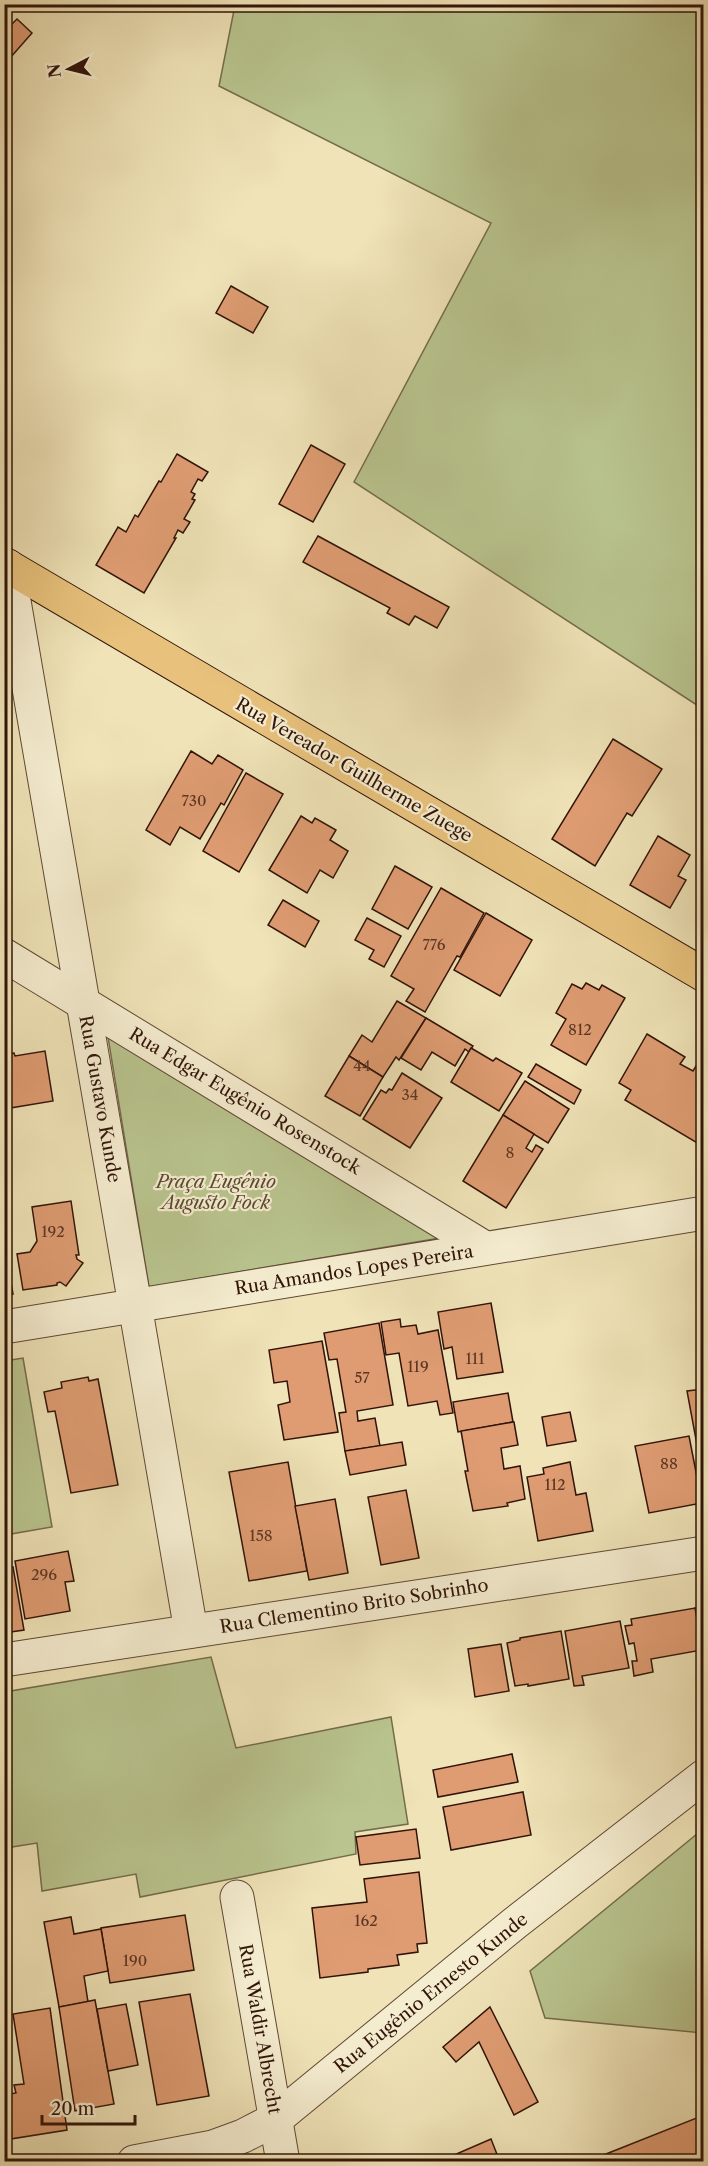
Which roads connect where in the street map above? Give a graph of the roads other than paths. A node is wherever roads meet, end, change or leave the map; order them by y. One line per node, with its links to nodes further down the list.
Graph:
1 (6, 565): 3 (main road, Rua Vereador Guilherme Zuege); 4 (street, Rua Gustavo Kunde)
2 (4, 955): 4 (street, Rua Edgar Eugênio Rosenstock)
3 (704, 975)
4 (83, 1003): 6 (street, Rua Edgar Eugênio Rosenstock); 7 (street, Rua Gustavo Kunde)
5 (704, 1213): 6 (street, Rua Amandos Lopes Pereira)
6 (485, 1248): 7 (street, Rua Amandos Lopes Pereira)
7 (135, 1305): 8 (street, Rua Amandos Lopes Pereira); 10 (street, Rua Gustavo Kunde)
8 (4, 1326)
9 (704, 1553): 10 (street, Rua Clementino Brito Sobrinho)
10 (191, 1631): 11 (street, Rua Clementino Brito Sobrinho)
11 (4, 1660)
12 (704, 1776): 14 (street, Rua Eugênio Ernesto Kunde)
13 (237, 1897): 14 (street, Rua Waldir Albrecht)
14 (276, 2119): 15 (street, Rua Eugênio Ernesto Kunde); 16 (street, Rua Waldir Albrecht)
15 (134, 2162)
16 (283, 2162)

